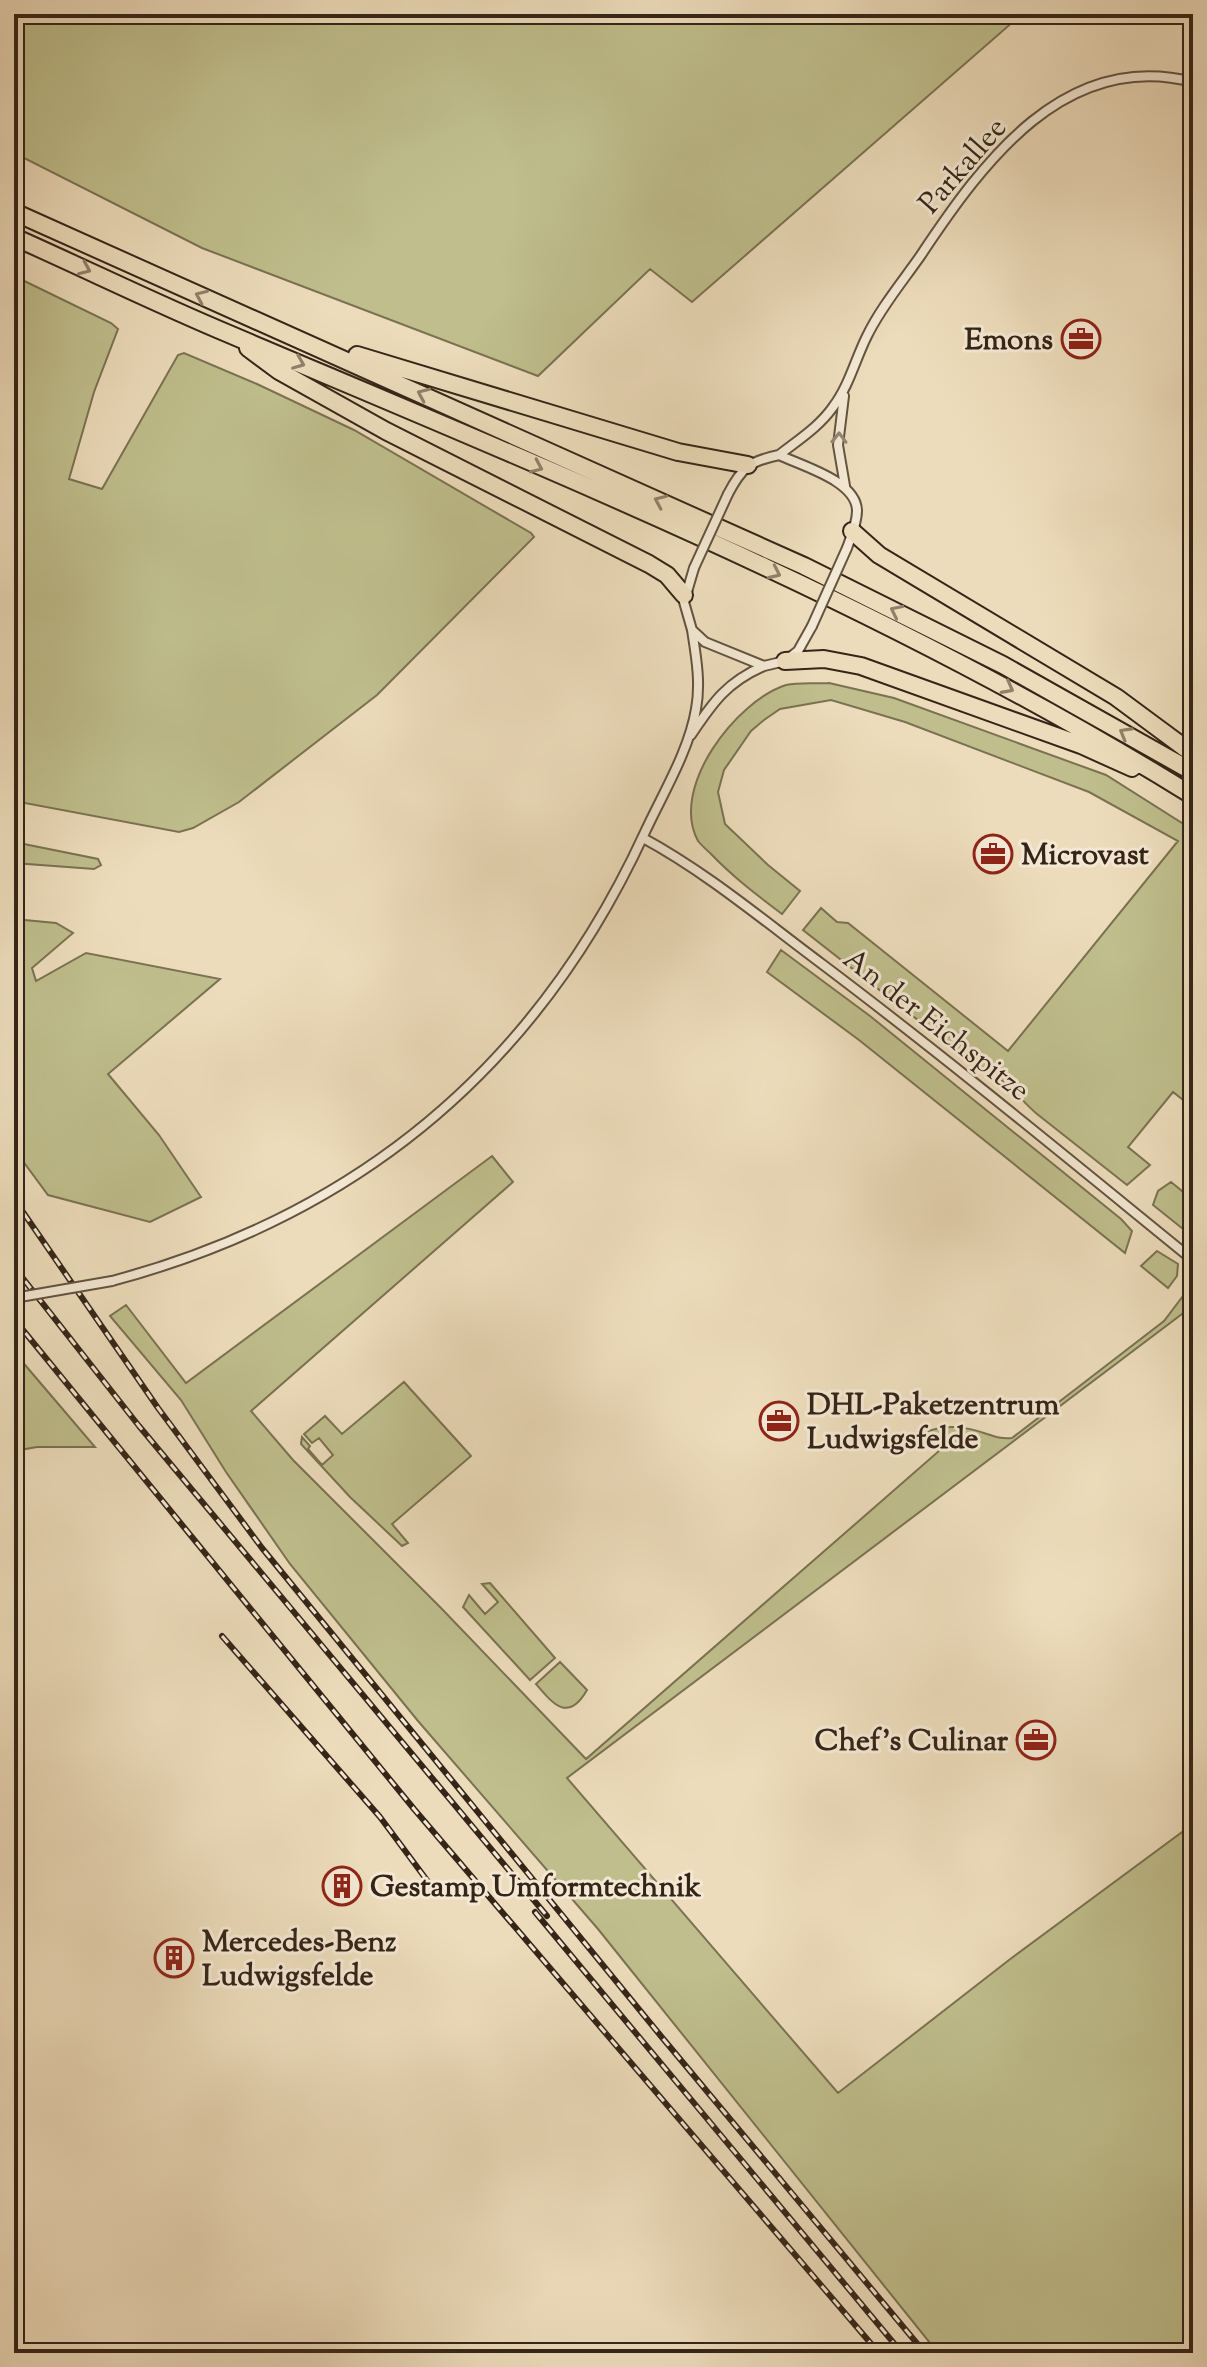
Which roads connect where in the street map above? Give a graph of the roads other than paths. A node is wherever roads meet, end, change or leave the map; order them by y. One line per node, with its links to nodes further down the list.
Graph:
1 (1193, 82): 6 (street, Parkallee)
2 (14, 212): 4 (highway, one-way to 2)
3 (14, 237): 5 (highway, one-way to 5)
4 (272, 328): 8 (highway); 17 (highway, one-way to 4)
5 (227, 333): 11 (highway); 18 (highway, one-way to 18)
6 (845, 389): 7 (street); 9 (street, one-way to 6)
7 (779, 455): 8 (street); 9 (street)
8 (748, 465): 11 (street, bridge)
9 (845, 486): 10 (street)
10 (850, 540): 13 (street, bridge); 16 (highway)
11 (684, 595): 12 (street)
12 (692, 630): 14 (street); 15 (street)
13 (785, 661): 14 (street); 18 (highway)
14 (764, 666): 15 (street)
15 (686, 742): 19 (street)
16 (1193, 754)
17 (1193, 772)
18 (1193, 797)
19 (643, 838): 20 (street, An der Eichspitze); 21 (street, bridge)
20 (1193, 1260)
21 (14, 1298)

